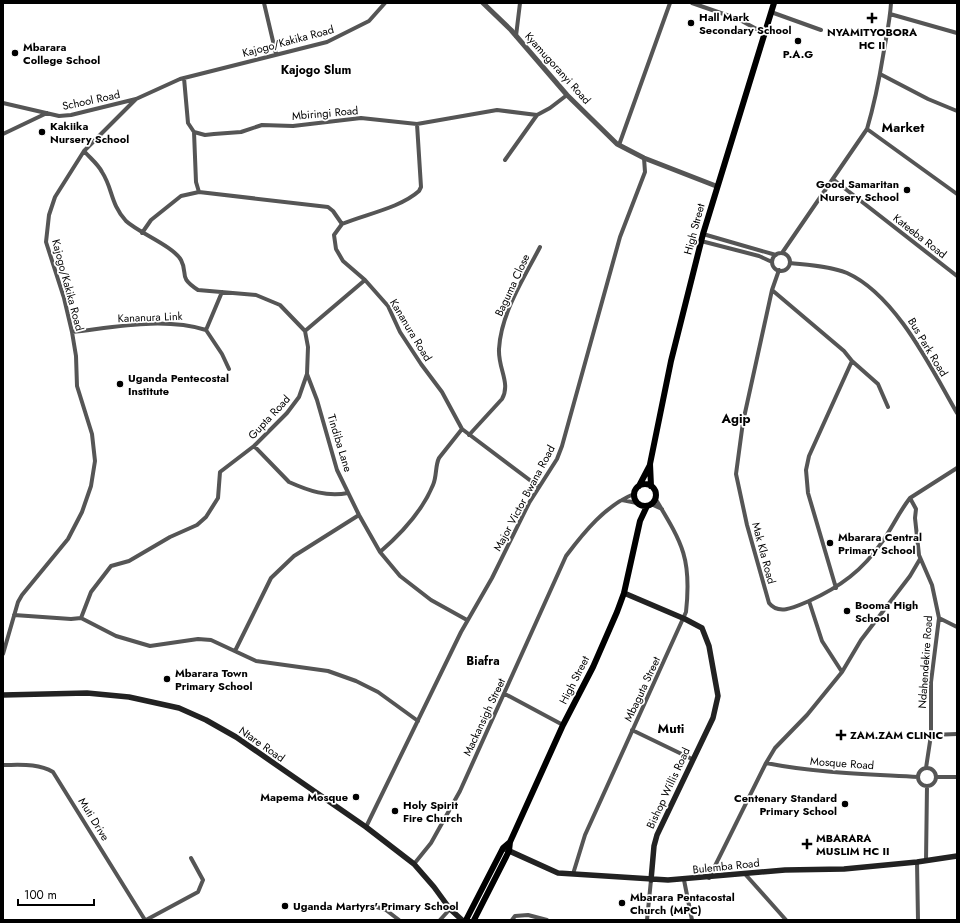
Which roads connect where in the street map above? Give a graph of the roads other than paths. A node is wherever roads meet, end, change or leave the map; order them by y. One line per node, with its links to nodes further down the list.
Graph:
1 (264, 3): 15 (street)
2 (386, 3): 15 (street, Kajogo/Kakika Road)
3 (483, 3): 14 (street, Kyamugoranyi Road)
4 (520, 3): 14 (street)
5 (670, 3): 28 (street)
6 (692, 3): 12 (street)
7 (774, 3): 9 (main road, High Street)
8 (890, 3): 10 (street)
9 (771, 12): 11 (street); 12 (main road, High Street)
10 (890, 14): 13 (street); 16 (street)
11 (821, 30)
12 (764, 33): 33 (main road, High Street)
13 (957, 33)
14 (516, 36): 18 (street, Kyamugoranyi Road)
15 (276, 54): 17 (street, Kajogo/Kakika Road)
16 (880, 74): 21 (street); 25 (street)
17 (184, 78): 19 (street, Kajogo/Kakika Road); 26 (street)
18 (567, 95): 23 (street); 28 (street, Kyamugoranyi Road)
19 (136, 99): 22 (street, School Road); 29 (street, Kajogo/Kakika Road)
20 (3, 103): 22 (street, School Road)
21 (957, 110)
22 (47, 113): 27 (street)
23 (537, 115): 24 (street, Mbiringi Road); 31 (street)
24 (417, 124): 26 (street, Mbiringi Road); 36 (street)
25 (867, 129): 32 (street); 35 (street)
26 (194, 132): 34 (street)
27 (3, 134)
28 (619, 145): 30 (street, Kyamugoranyi Road)
29 (84, 151): 37 (street); 51 (street, Kajogo/Kakika Road)
30 (644, 158): 33 (street, Kyamugoranyi Road); 64 (street, Major Victor Bwana Road)
31 (505, 160)
32 (834, 180): 40 (street); 45 (street, Kateeba Road)
33 (716, 186): 38 (main road, High Street)
34 (199, 192): 36 (street); 37 (street)
35 (957, 194)
36 (342, 224): 46 (street, Kananura Road)
37 (142, 233): 48 (street)
38 (702, 237): 41 (street); 42 (street); 60 (main road, High Street)
39 (540, 247): 58 (street, Baguma Close)
40 (782, 253): 41 (street); 43 (street)
41 (776, 255): 42 (street)
42 (772, 262): 44 (street)
43 (790, 264): 44 (street); 56 (street, Bus Park Road)
44 (779, 270): 47 (street, Mak Kla Road)
45 (957, 276)
46 (365, 280): 50 (street); 57 (street, Kananura Road)
47 (772, 290): 52 (street); 79 (street, Mak Kla Road)
48 (222, 292): 49 (street); 50 (street)
49 (206, 330): 51 (street, Kananura Link); 53 (street)
50 (305, 331): 54 (street, Gupta Road)
51 (72, 332): 80 (street, Kajogo/Kakika Road)
52 (852, 361): 55 (street); 77 (street)
53 (229, 369)
54 (307, 374): 59 (street, Gupta Road); 65 (street, Tindiba Lane)
55 (888, 407)
56 (957, 413)
57 (462, 429): 58 (street, Kananura Road); 75 (street)
58 (469, 435): 64 (street, Kananura Road)
59 (254, 446): 65 (street); 81 (street, Gupta Road)
60 (650, 464): 62 (main road, High Street); 63 (main road, High Street)
61 (957, 468): 68 (street)
62 (639, 486): 63 (main road); 66 (main road)
63 (650, 486): 67 (main road)
64 (539, 487): 84 (street, Major Victor Bwana Road)
65 (348, 493): 73 (street, Tindiba Lane)
66 (634, 494): 69 (street, Mackansigh Street); 70 (main road)
67 (655, 498): 71 (main road); 72 (street, Mbaguta Street)
68 (910, 498): 76 (street, Ndahendekire Road); 77 (street)
69 (621, 500): 70 (street); 90 (street, Mackansigh Street)
70 (638, 503): 71 (main road); 74 (main road, High Street)
71 (649, 505): 72 (street); 74 (main road, High Street)
72 (662, 509): 83 (street, Mbaguta Street)
73 (359, 515): 75 (street, Tindiba Lane); 86 (street)
74 (640, 522): 78 (main road, High Street)
75 (380, 552): 84 (street, Tindiba Lane)
76 (920, 559): 82 (street, Ndahendekire Road); 88 (street)
77 (836, 588): 79 (street)
78 (624, 593): 83 (main road, Bishop Willis Road); 92 (main road, High Street)
79 (809, 602): 88 (street)
80 (14, 615): 81 (street); 87 (street, Kajogo/Kakika Road)
81 (81, 618): 86 (street)
82 (938, 618): 85 (street); 94 (street, Ndahendekire Road)
83 (685, 619): 93 (street, Mbaguta Street); 96 (main road, Bishop Willis Road)
84 (467, 620): 91 (street, Major Victor Bwana Road)
85 (957, 627)
86 (235, 651): 91 (street)
87 (3, 654)
88 (842, 672): 97 (street)
89 (3, 694): 104 (main road, Ntare Road)
90 (504, 694): 92 (street); 112 (street, Mackansigh Street)
91 (418, 721): 104 (street, Major Victor Bwana Road)
92 (563, 725): 105 (main road, High Street)
93 (632, 730): 96 (street); 113 (street, Mbaguta Street)
94 (931, 734): 95 (street); 99 (street, Ndahendekire Road)
95 (957, 734)
96 (692, 759): 116 (main road, Bishop Willis Road)
97 (766, 763): 100 (street, Mosque Road); 115 (street)
98 (3, 765): 120 (street, Muti Drive)
99 (926, 768): 100 (street); 101 (street)
100 (918, 777): 103 (street)
101 (937, 777): 102 (street); 103 (street)
102 (957, 777)
103 (928, 786): 110 (street)
104 (366, 827): 112 (main road, Ntare Road)
105 (510, 842): 106 (main road, High Street); 107 (main road, High Street)
106 (503, 848): 107 (main road, Bulemba Road); 124 (main road, High Street)
107 (509, 852): 113 (main road, Bulemba Road); 125 (main road, High Street)
108 (957, 856): 110 (main road, Bulemba Road)
109 (191, 858): 120 (street)
110 (926, 861): 111 (main road, Bulemba Road)
111 (917, 862): 114 (main road, Bulemba Road); 131 (street)
112 (414, 864): 119 (main road, Ntare Road)
113 (573, 874): 116 (main road, Bulemba Road)
114 (745, 874): 115 (main road, Bulemba Road); 130 (street)
115 (709, 878): 117 (main road, Bulemba Road)
116 (651, 880): 117 (main road, Bulemba Road); 128 (street)
117 (684, 880): 129 (street)
118 (374, 906): 121 (street)
119 (450, 909): 122 (street); 123 (main road, Ntare Road)
120 (146, 920)
121 (399, 920)
122 (440, 920)
123 (462, 920)
124 (466, 920)
125 (474, 920)
126 (512, 920): 127 (street)
127 (547, 920)
128 (647, 920)
129 (692, 920)
130 (786, 920)
131 (918, 920)

